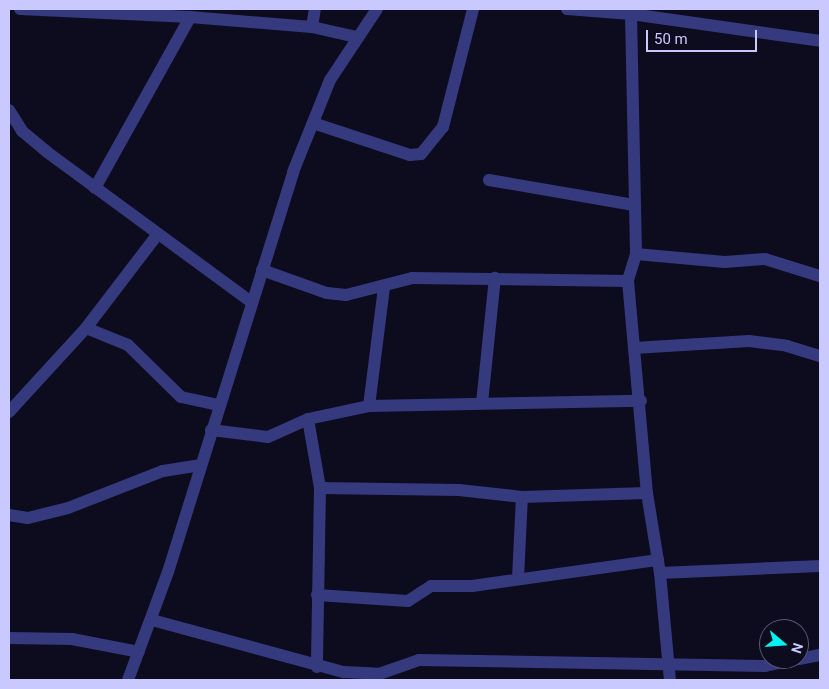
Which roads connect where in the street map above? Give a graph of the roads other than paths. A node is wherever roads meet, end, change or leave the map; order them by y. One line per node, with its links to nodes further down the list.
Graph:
1 (20, 9): 7 (street)
2 (315, 9): 8 (street)
3 (377, 9): 9 (street)
4 (473, 9): 12 (street)
5 (567, 9): 6 (street)
6 (638, 13): 10 (street); 15 (street)
7 (190, 17): 8 (street); 14 (street)
8 (312, 27): 9 (street)
9 (356, 37): 12 (street)
10 (820, 41)
11 (9, 110): 14 (street)
12 (313, 123): 18 (street)
13 (489, 180): 15 (street)
14 (95, 188): 16 (street)
15 (634, 205): 17 (street)
16 (157, 235): 23 (street); 24 (street)
17 (636, 254): 19 (street); 21 (street)
18 (262, 270): 22 (street); 23 (street)
19 (820, 276)
20 (495, 278): 21 (street); 22 (street); 28 (street)
21 (628, 281): 25 (street)
22 (384, 288): 30 (street)
23 (250, 302): 29 (street)
24 (86, 328): 29 (street); 31 (street)
25 (634, 348): 26 (street); 27 (street)
26 (820, 356)
27 (641, 401): 28 (street); 36 (street)
28 (482, 403): 30 (street)
29 (219, 405): 33 (street)
30 (369, 406): 32 (street)
31 (9, 412)
32 (308, 419): 33 (street); 35 (street)
33 (211, 430): 34 (street)
34 (200, 465): 38 (street); 44 (street)
35 (320, 488): 37 (street); 43 (street)
36 (647, 492): 37 (street); 39 (street)
37 (522, 497): 42 (street)
38 (9, 515)
39 (658, 560): 41 (street); 42 (street)
40 (820, 566): 41 (street)
41 (660, 573): 47 (street)
42 (518, 578): 43 (street)
43 (317, 595): 49 (street)
44 (152, 620): 46 (street); 49 (street)
45 (9, 638): 46 (street)
46 (139, 652): 50 (street)
47 (670, 662): 48 (street); 49 (street); 51 (street)
48 (759, 666)
49 (317, 667)
50 (128, 680)
51 (670, 680)

